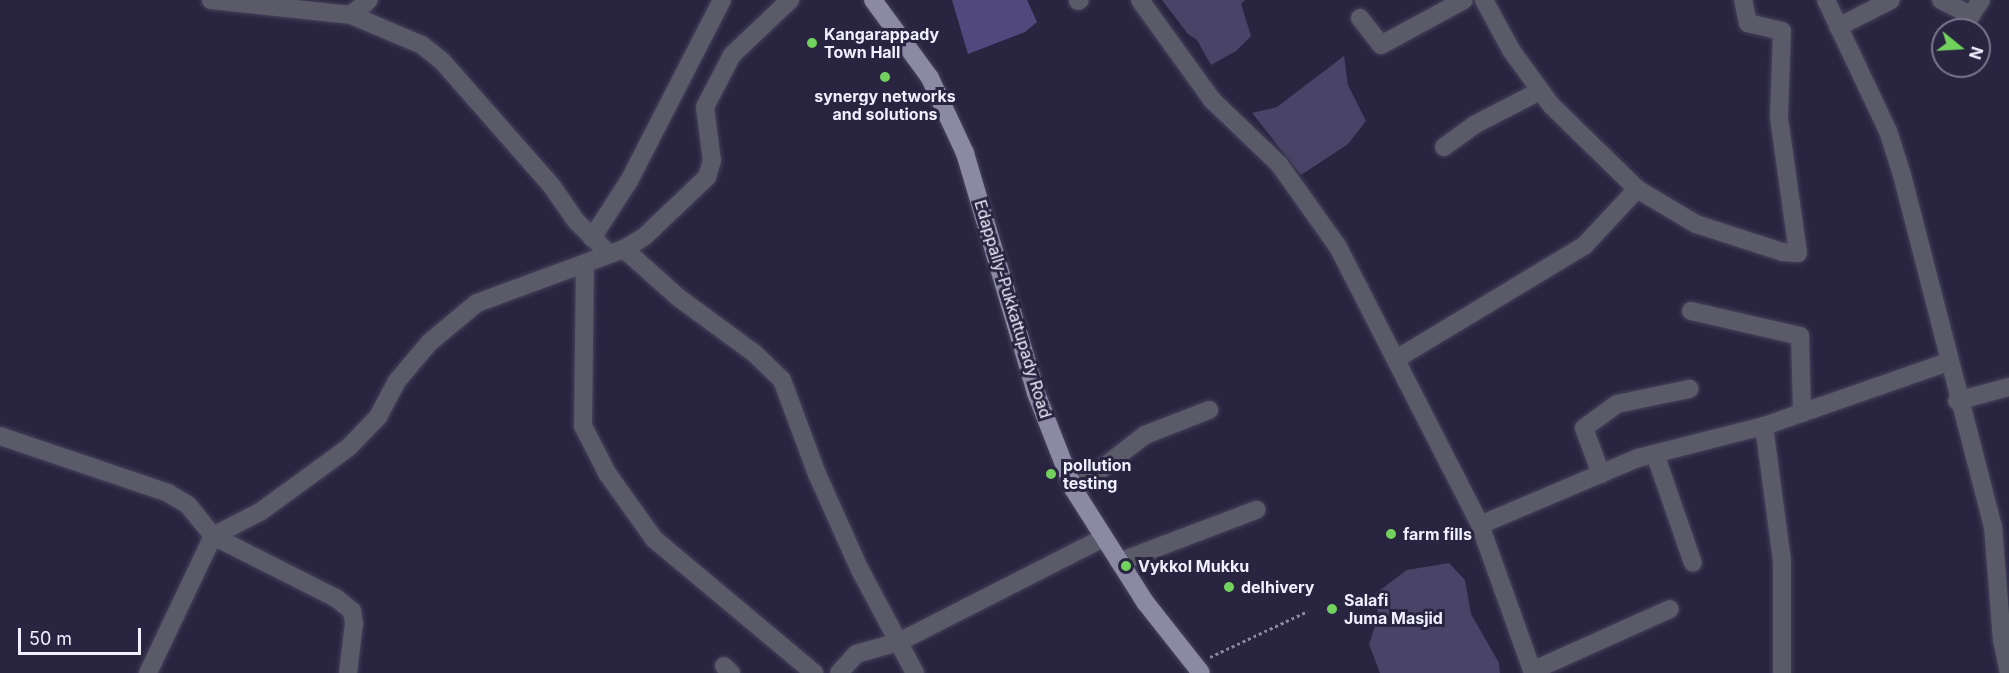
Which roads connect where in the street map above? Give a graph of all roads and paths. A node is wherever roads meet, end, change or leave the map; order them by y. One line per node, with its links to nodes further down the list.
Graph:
1 (211, 0): 14 (street)
2 (369, 0): 14 (street)
3 (722, 0): 20 (street)
4 (790, 0): 21 (street)
5 (873, 0): 35 (main road, Edappally-Pukkattupady Road)
6 (1140, 0): 24 (street)
7 (1464, 0): 15 (street)
8 (1743, 0): 19 (street)
9 (1826, 0): 16 (street)
10 (1891, 0): 16 (street)
11 (1941, 0): 12 (street)
12 (1981, 0)
13 (1490, 3): 17 (street)
14 (351, 15): 20 (street)
15 (1360, 18)
16 (1838, 27): 25 (street)
17 (1540, 91): 18 (street); 19 (street)
18 (1444, 147)
19 (1637, 189): 24 (street)
20 (592, 238): 21 (street)
21 (617, 251): 22 (street); 46 (street)
22 (585, 263): 39 (street); 52 (street)
23 (1690, 311): 30 (street)
24 (1398, 358): 37 (street)
25 (1948, 362): 28 (street); 30 (street)
26 (2009, 387): 28 (street)
27 (1689, 389): 34 (street)
28 (1958, 401): 38 (street)
29 (1209, 410): 35 (street)
30 (1802, 413): 31 (street)
31 (1764, 426): 33 (street); 55 (street)
32 (0, 436): 39 (street)
33 (1654, 454): 34 (street); 42 (street)
34 (1601, 474): 37 (street)
35 (1074, 490): 40 (main road, Edappally-Pukkattupady Road)
36 (1257, 510): 41 (street)
37 (1480, 525): 48 (street)
38 (2001, 530): 43 (street)
39 (213, 536): 50 (street); 51 (street)
40 (1103, 538): 41 (main road, Edappally-Pukkattupady Road); 46 (street)
41 (1119, 562): 47 (main road, Edappally-Pukkattupady Road)
42 (1693, 563)
43 (2003, 569): 49 (street)
44 (1670, 609): 48 (street)
45 (1308, 611): 47 (path)
46 (899, 642): 53 (street); 54 (street)
47 (1198, 669)
48 (1533, 672)
49 (2009, 672)
50 (148, 673)
51 (348, 673)
52 (814, 673)
53 (839, 673)
54 (915, 673)
55 (1782, 673)

